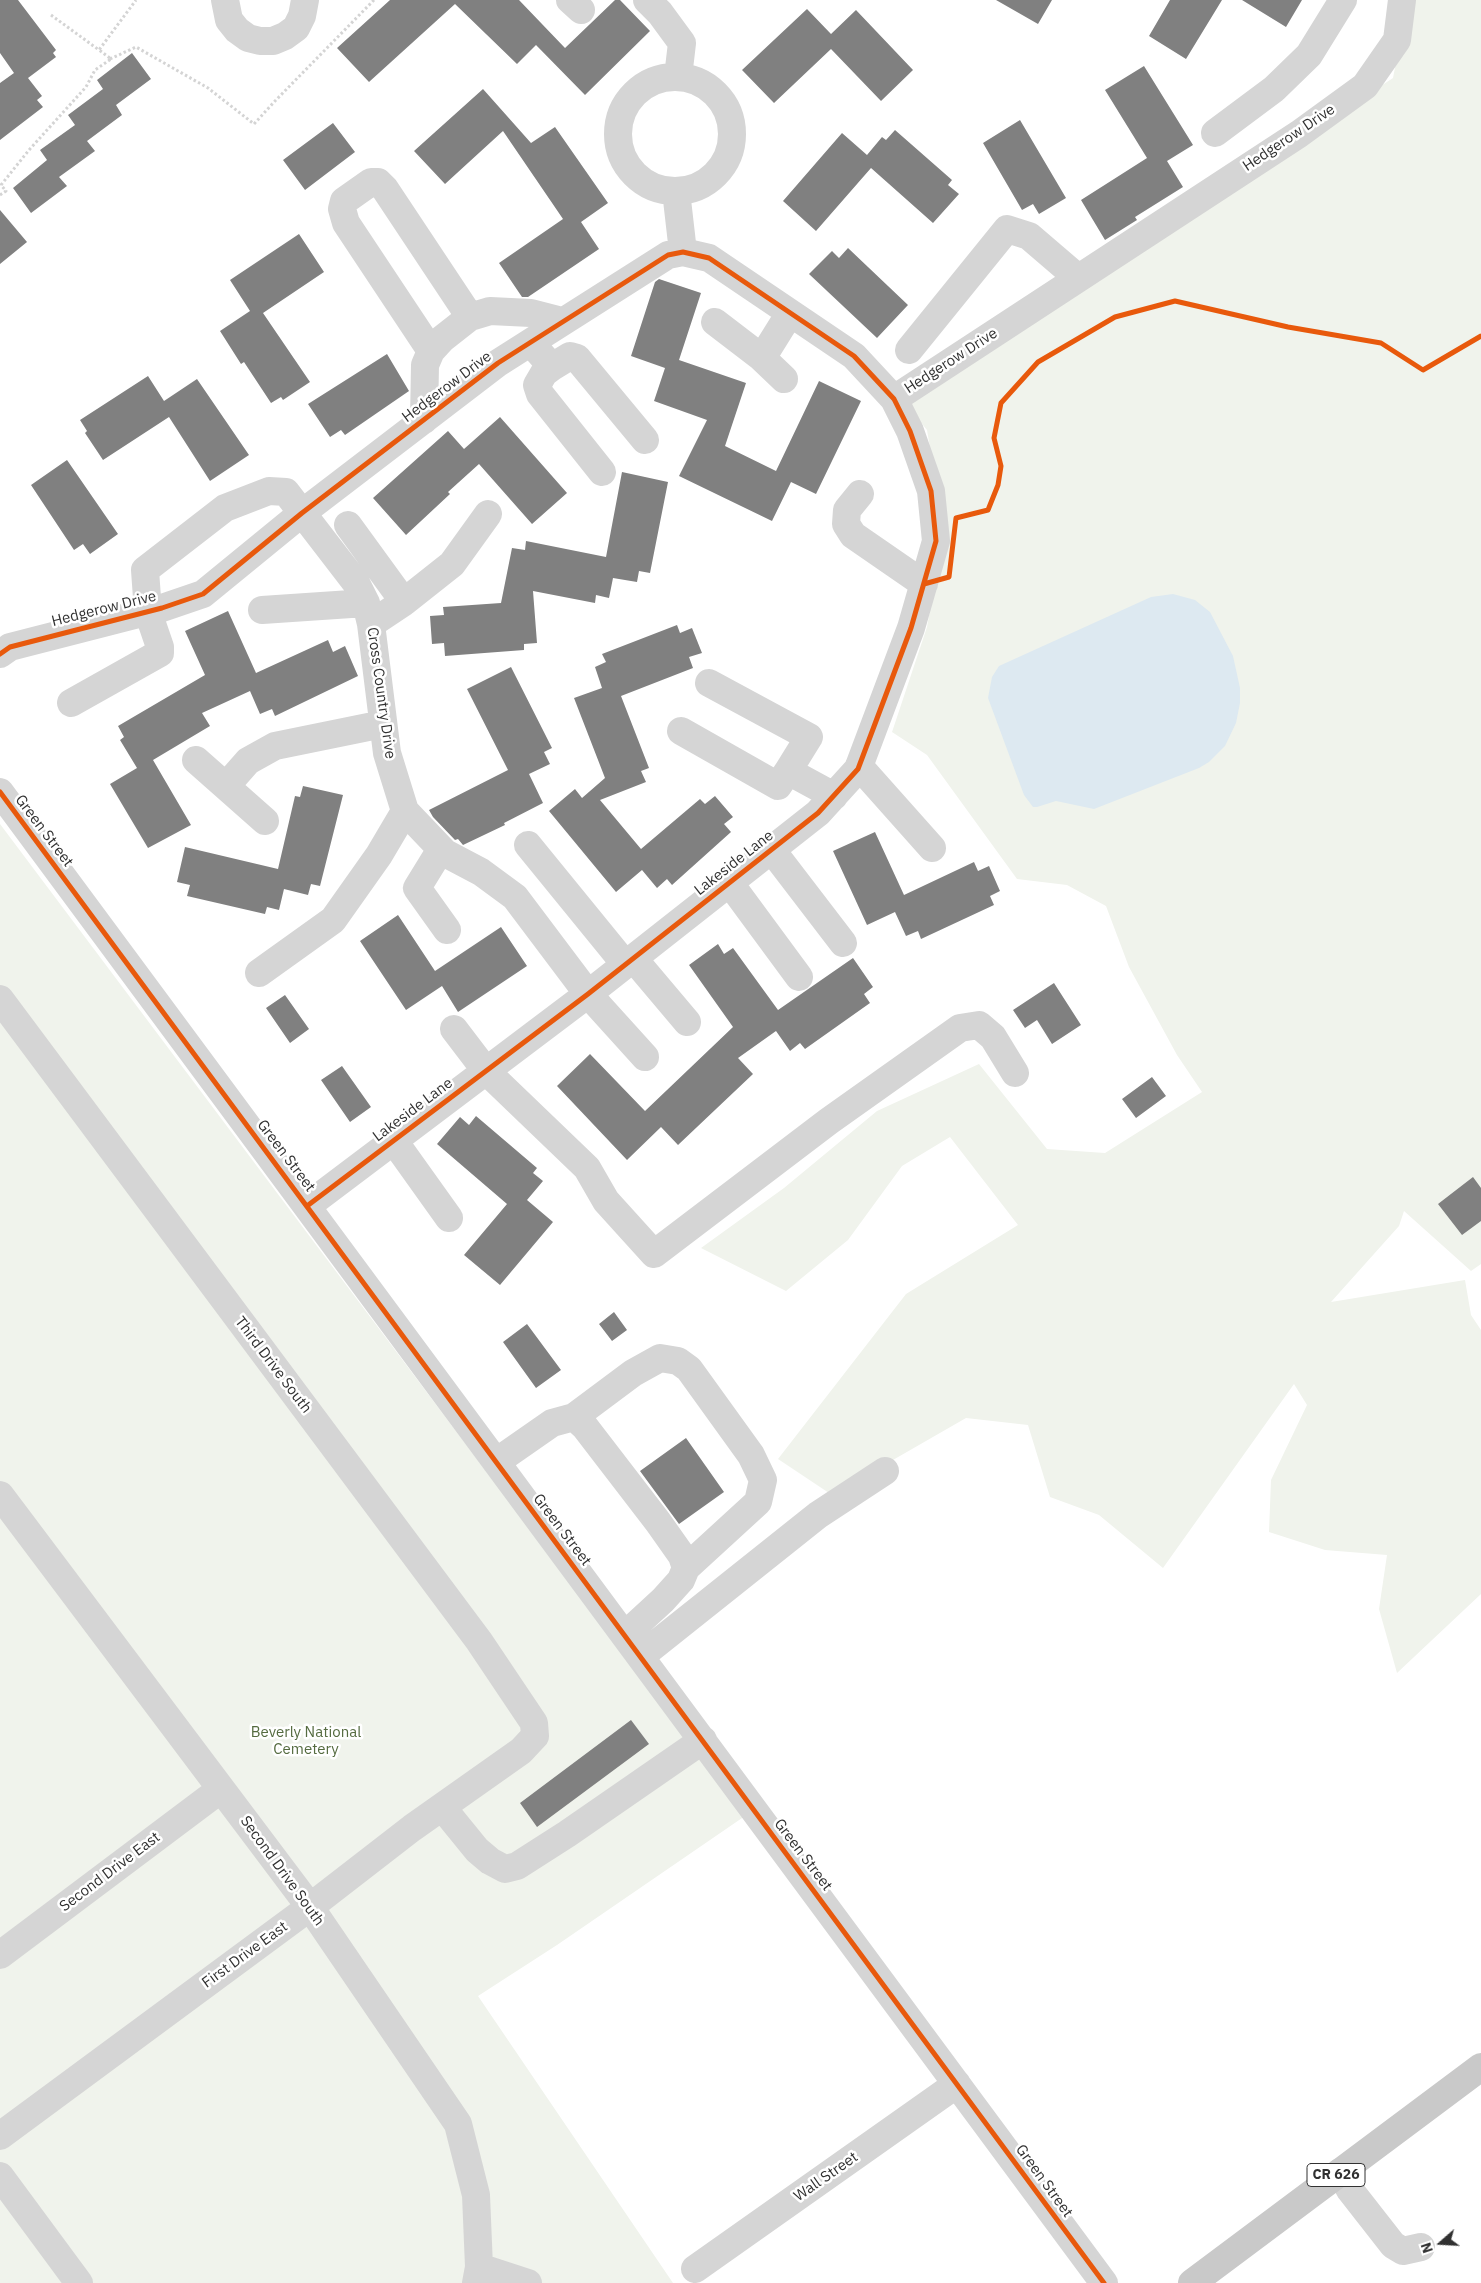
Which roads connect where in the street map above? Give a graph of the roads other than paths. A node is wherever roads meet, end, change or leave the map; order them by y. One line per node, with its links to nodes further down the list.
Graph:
1 (226, 0): 2 (street)
2 (305, 0)
3 (1343, 0): 7 (street)
4 (1402, 0): 10 (street, Hedgerow Drive)
5 (660, 4): 6 (street)
6 (678, 77): 8 (street); 8 (street)
7 (1215, 133)
8 (676, 191): 9 (street)
9 (683, 252): 11 (street, Hedgerow Drive); 13 (street, Hedgerow Drive)
10 (1078, 278): 16 (street); 21 (street, Hedgerow Drive)
11 (790, 313): 18 (street); 21 (street, Hedgerow Drive)
12 (470, 317): 13 (street); 17 (street); 17 (street)
13 (562, 321): 15 (street, Hedgerow Drive)
14 (715, 322): 18 (street)
15 (531, 343): 19 (street); 22 (street, Hedgerow Drive)
16 (909, 350)
17 (431, 351): 22 (street)
18 (762, 358): 20 (street)
19 (552, 367): 23 (street); 24 (street)
20 (784, 379)
21 (894, 399): 29 (street, Lakeside Lane)
22 (424, 420): 26 (street, Hedgerow Drive)
23 (645, 440)
24 (602, 472)
25 (860, 494): 29 (street)
26 (302, 513): 32 (street, Hedgerow Drive); 32 (street, Cross Country Drive); 33 (street, Cross Country Drive)
27 (488, 514): 30 (street)
28 (348, 525): 30 (street)
29 (924, 584): 40 (street, Lakeside Lane)
30 (404, 602): 33 (street)
31 (262, 610): 33 (street)
32 (148, 612): 34 (street, Hedgerow Drive); 36 (street)
33 (368, 614): 37 (street, Cross Country Drive)
34 (0, 654)
35 (709, 683): 41 (street)
36 (71, 703)
37 (383, 724): 42 (street); 45 (street, Cross Country Drive)
38 (680, 731): 41 (street)
39 (196, 760): 42 (street)
40 (859, 766): 44 (street, Lakeside Lane); 48 (street)
41 (788, 771): 44 (street)
42 (226, 786): 46 (street)
43 (0, 792): 65 (street, Green Street)
44 (834, 796): 50 (street, Lakeside Lane)
45 (405, 811): 49 (street, Cross Country Drive); 55 (street)
46 (265, 821)
47 (528, 845): 54 (street)
48 (932, 848)
49 (441, 849): 52 (street); 57 (street, Cross Country Drive)
50 (771, 849): 51 (street, Lakeside Lane); 53 (street)
51 (729, 882): 54 (street, Lakeside Lane); 56 (street)
52 (447, 930)
53 (843, 942)
54 (629, 961): 57 (street, Lakeside Lane); 59 (street)
55 (259, 973)
56 (799, 977)
57 (588, 994): 61 (street, Cross Country Drive); 62 (street, Lakeside Lane)
58 (1, 1003): 74 (street, Third Drive South)
59 (687, 1022)
60 (454, 1028): 62 (street)
61 (645, 1057)
62 (486, 1071): 63 (street); 64 (street, Lakeside Lane)
63 (1015, 1073)
64 (394, 1141): 65 (street, Lakeside Lane); 66 (street)
65 (307, 1206): 68 (street, Green Street)
66 (449, 1218)
67 (574, 1417): 68 (street); 71 (street); 71 (street)
68 (496, 1462): 72 (street, Green Street)
69 (885, 1472): 73 (street)
70 (0, 1495): 76 (street, Second Drive South)
71 (686, 1568): 72 (street)
72 (625, 1635): 73 (street, Green Street)
73 (641, 1656): 75 (street, Green Street)
74 (536, 1736): 77 (street, First Drive East)
75 (702, 1740): 77 (street); 81 (street, Green Street)
76 (220, 1788): 78 (street, Second Drive South); 79 (street, Second Drive East)
77 (442, 1807): 78 (street, First Drive East)
78 (310, 1907): 82 (street, First Drive East); 87 (street, Second Drive South)
79 (0, 1956)
80 (1481, 2067): 83 (main road, CR 626)
81 (957, 2084): 86 (street, Wall Street); 90 (street, Green Street)
82 (0, 2136)
83 (1340, 2172): 85 (street); 91 (main road, CR 626)
84 (0, 2176): 88 (street)
85 (1421, 2247)
86 (695, 2269)
87 (477, 2275): 89 (street)
88 (79, 2283)
89 (528, 2283)
90 (1104, 2283)
91 (1192, 2283)

